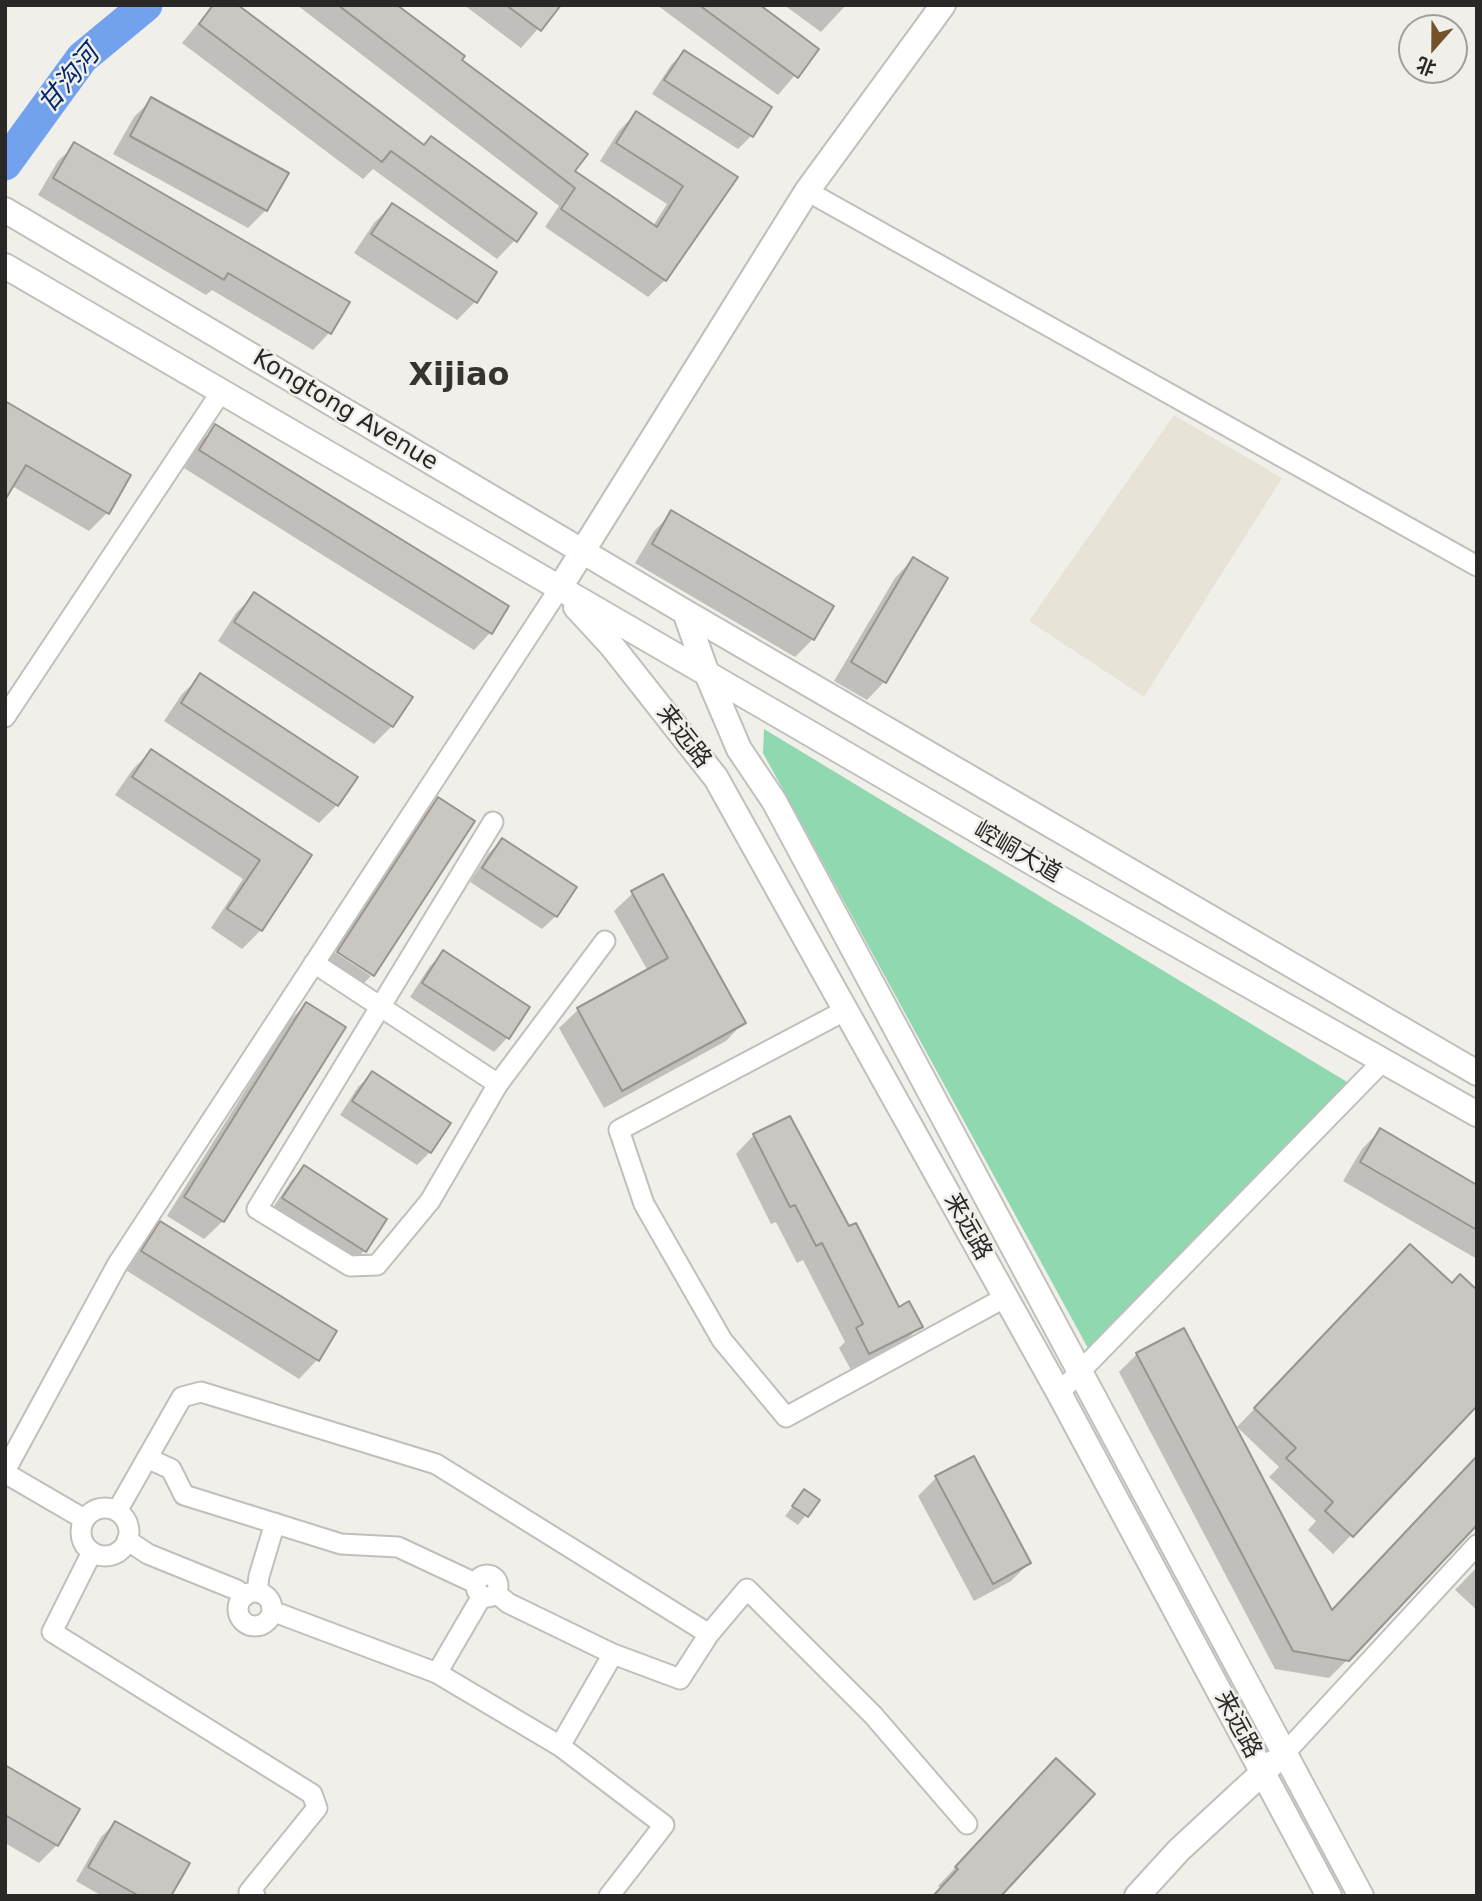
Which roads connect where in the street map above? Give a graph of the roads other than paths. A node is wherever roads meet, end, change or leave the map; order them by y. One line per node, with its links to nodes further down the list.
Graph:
1 (943, 5): 2 (main road)
2 (807, 191): 6 (main road); 7 (street)
3 (5, 210): 6 (main road, Kongtong Avenue)
4 (5, 267): 5 (main road, Kongtong Avenue)
5 (221, 392): 8 (main road, Kongtong Avenue); 11 (street)
6 (583, 552): 8 (main road); 9 (main road, Kongtong Avenue)
7 (1477, 566)
8 (559, 589): 10 (main road, 崆峒大道); 14 (street); 16 (main road, 来远路)
9 (685, 612): 10 (main road, 来远路); 18 (main road, 崆峒大道)
10 (706, 674): 17 (main road, 崆峒大道); 22 (main road, 来远路)
11 (5, 717)
12 (492, 822): 15 (street)
13 (605, 941): 19 (street)
14 (314, 963): 15 (street); 25 (street)
15 (380, 1008): 19 (street); 19 (street)
16 (846, 1010): 21 (main road, 来远路); 21 (street)
17 (1383, 1061): 20 (main road, 崆峒大道); 22 (street)
18 (1477, 1073)
19 (498, 1084)
20 (1477, 1114)
21 (1006, 1297): 23 (main road, 来远路)
22 (1080, 1372): 23 (street); 39 (main road, 来远路)
23 (1059, 1393): 40 (main road, 来远路)
24 (147, 1458): 26 (street); 28 (street); 35 (street)
25 (5, 1472): 27 (street)
26 (117, 1511): 27 (street); 29 (street)
27 (85, 1519): 31 (street)
28 (275, 1523): 32 (street); 33 (street)
29 (127, 1540): 31 (street); 33 (street)
30 (1477, 1545): 39 (street)
31 (92, 1552): 42 (street)
32 (484, 1591): 36 (street); 37 (street)
33 (251, 1594): 34 (street); 34 (street)
34 (272, 1611): 37 (street)
35 (709, 1634): 36 (street); 41 (street)
36 (613, 1654): 38 (street)
37 (437, 1673): 38 (street)
38 (560, 1745): 43 (street)
39 (1284, 1754): 40 (main road); 46 (main road, 来远路)
40 (1262, 1772): 44 (main road); 45 (main road, 来远路)
41 (967, 1824)
42 (255, 1896)
43 (609, 1896)
44 (1137, 1896)
45 (1329, 1896)
46 (1360, 1896)

